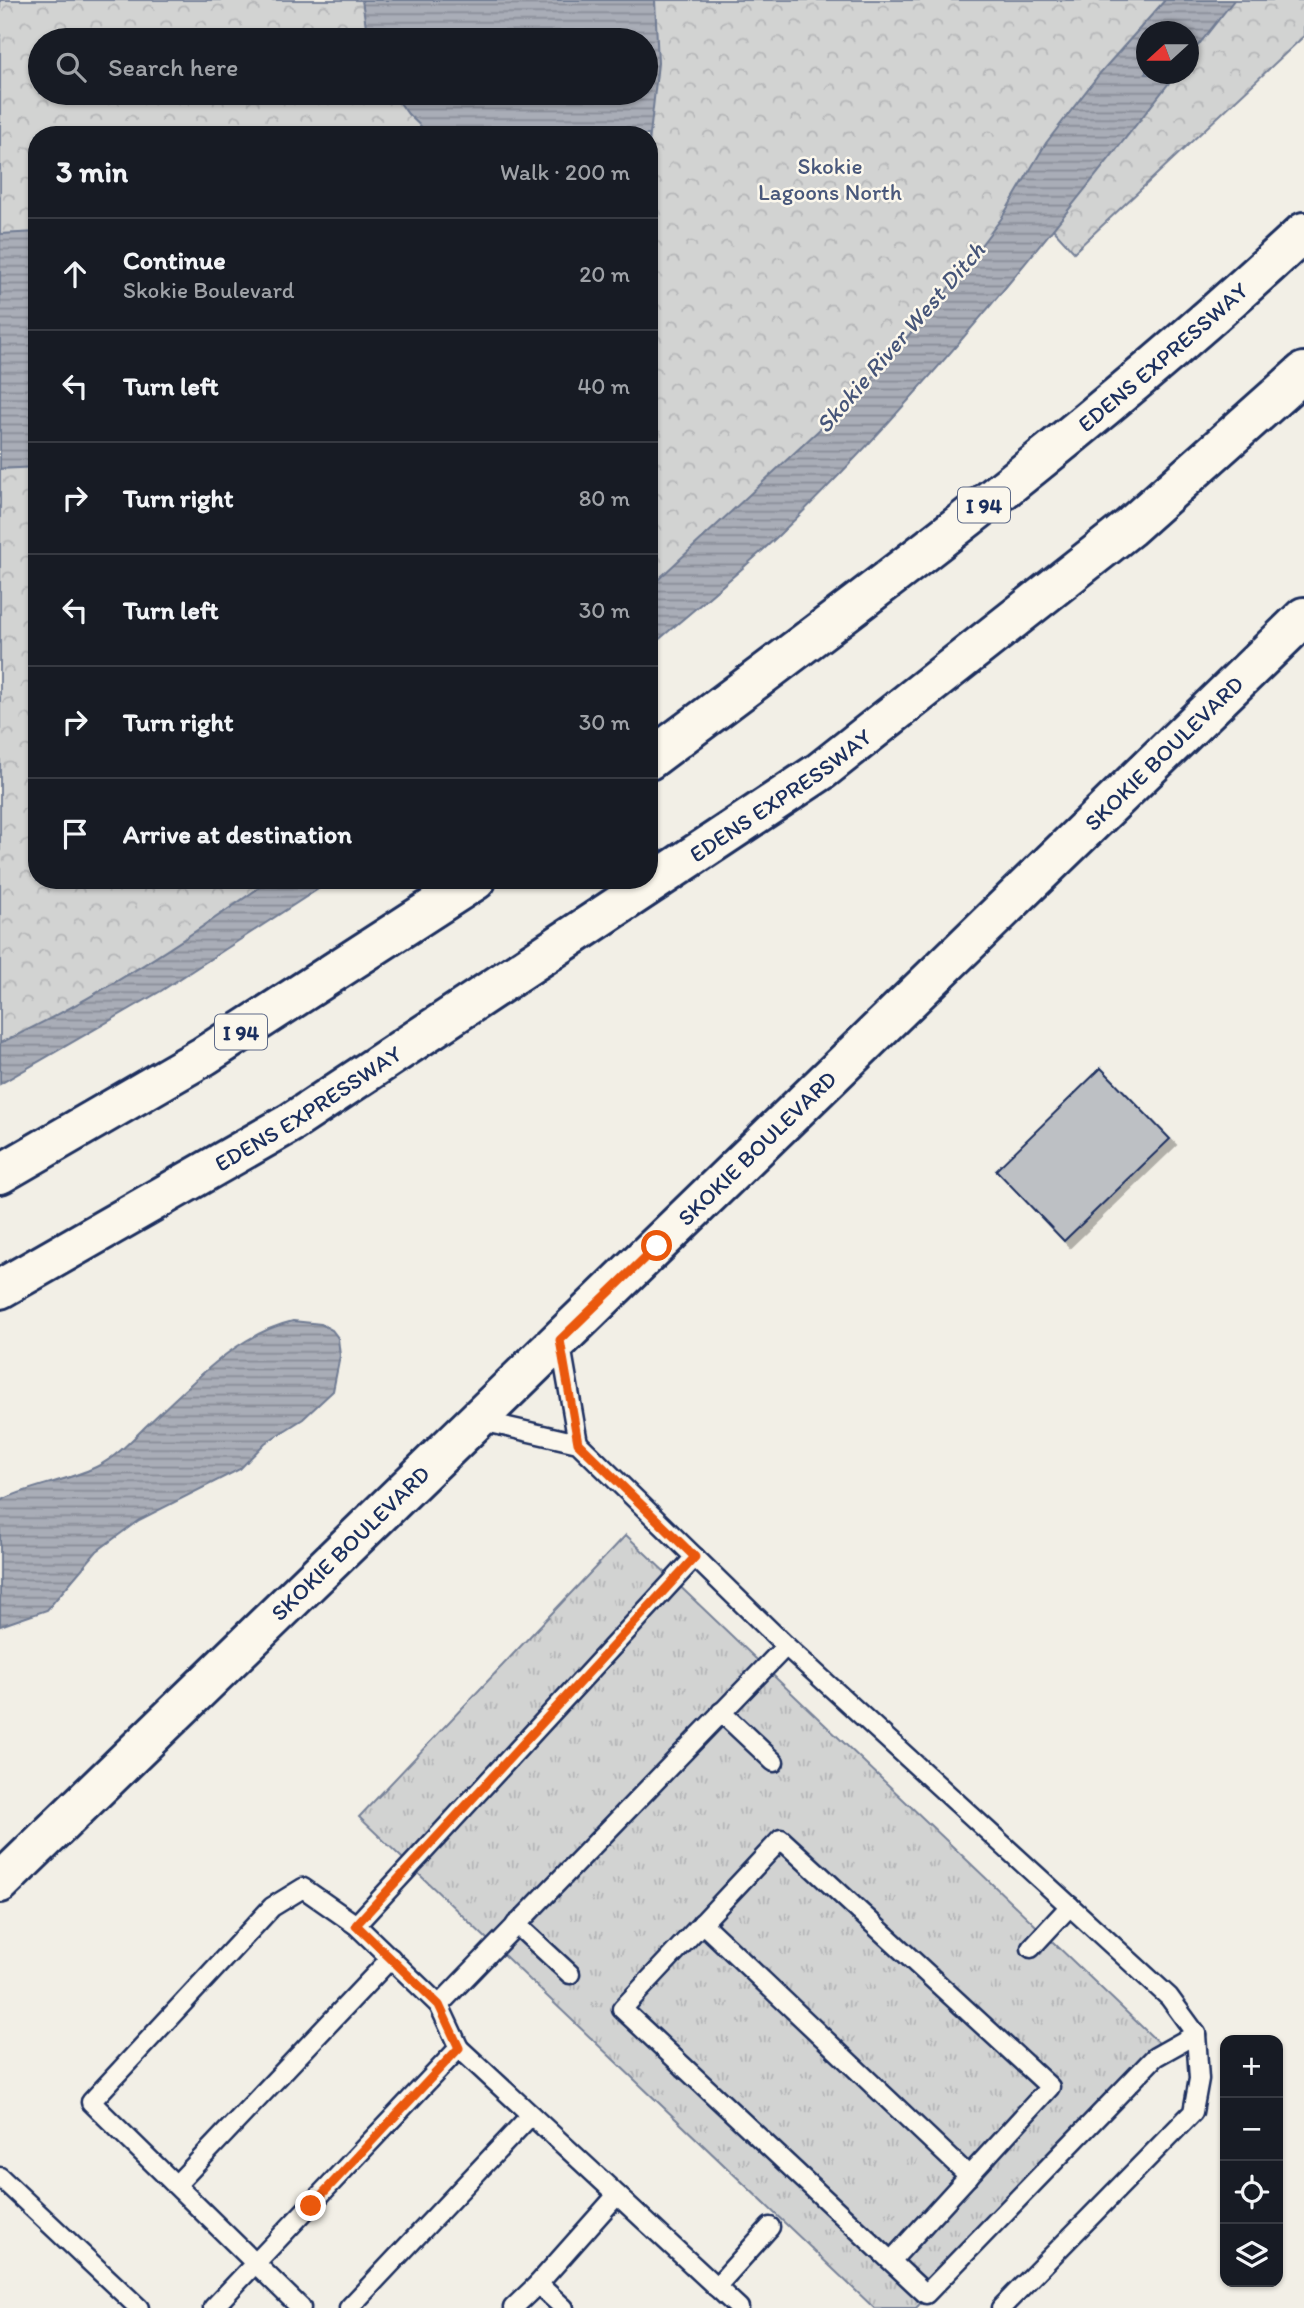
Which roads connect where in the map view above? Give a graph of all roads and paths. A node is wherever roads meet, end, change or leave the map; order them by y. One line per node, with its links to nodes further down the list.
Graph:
1 (1304, 232): 4 (main road, EDENS EXPRESSWAY / I 94)
2 (1304, 372): 5 (main road, EDENS EXPRESSWAY)
3 (1304, 617): 10 (main road, SKOKIE BOULEVARD)
4 (658, 753)
5 (658, 879)
6 (462, 889): 8 (main road, I 94)
7 (643, 889): 9 (main road, EDENS EXPRESSWAY)
8 (0, 1174)
9 (0, 1289)
10 (560, 1340): 11 (main road, SKOKIE BOULEVARD); 12 (lane)
11 (475, 1419): 12 (lane); 17 (main road, SKOKIE BOULEVARD)
12 (578, 1443): 13 (lane)
13 (695, 1557): 14 (lane); 21 (lane)
14 (786, 1646): 15 (lane); 18 (lane)
15 (721, 1712): 16 (lane); 20 (lane)
16 (774, 1762)
17 (0, 1883)
18 (1070, 1906): 22 (lane); 26 (lane)
19 (702, 1923): 29 (lane); 29 (lane); 34 (lane)
20 (516, 1924): 24 (lane); 25 (lane)
21 (356, 1925): 23 (lane); 31 (lane)
22 (1031, 1948)
23 (391, 1958): 25 (lane); 31 (lane)
24 (570, 1974)
25 (439, 2005): 27 (lane)
26 (1196, 2034): 34 (lane); 45 (lane)
27 (459, 2048): 28 (lane); 35 (lane)
28 (531, 2115): 32 (lane); 41 (lane)
29 (969, 2176): 34 (lane)
30 (0, 2177): 38 (lane)
31 (176, 2185): 35 (lane)
32 (617, 2195): 36 (lane); 37 (lane)
33 (770, 2227): 37 (lane)
34 (891, 2261)
35 (255, 2265): 39 (lane); 40 (lane)
36 (538, 2284): 42 (lane); 43 (lane)
37 (716, 2287): 44 (lane)
38 (139, 2308)
39 (213, 2308)
40 (301, 2308)
41 (349, 2308)
42 (513, 2308)
43 (564, 2308)
44 (739, 2308)
45 (1001, 2308)

